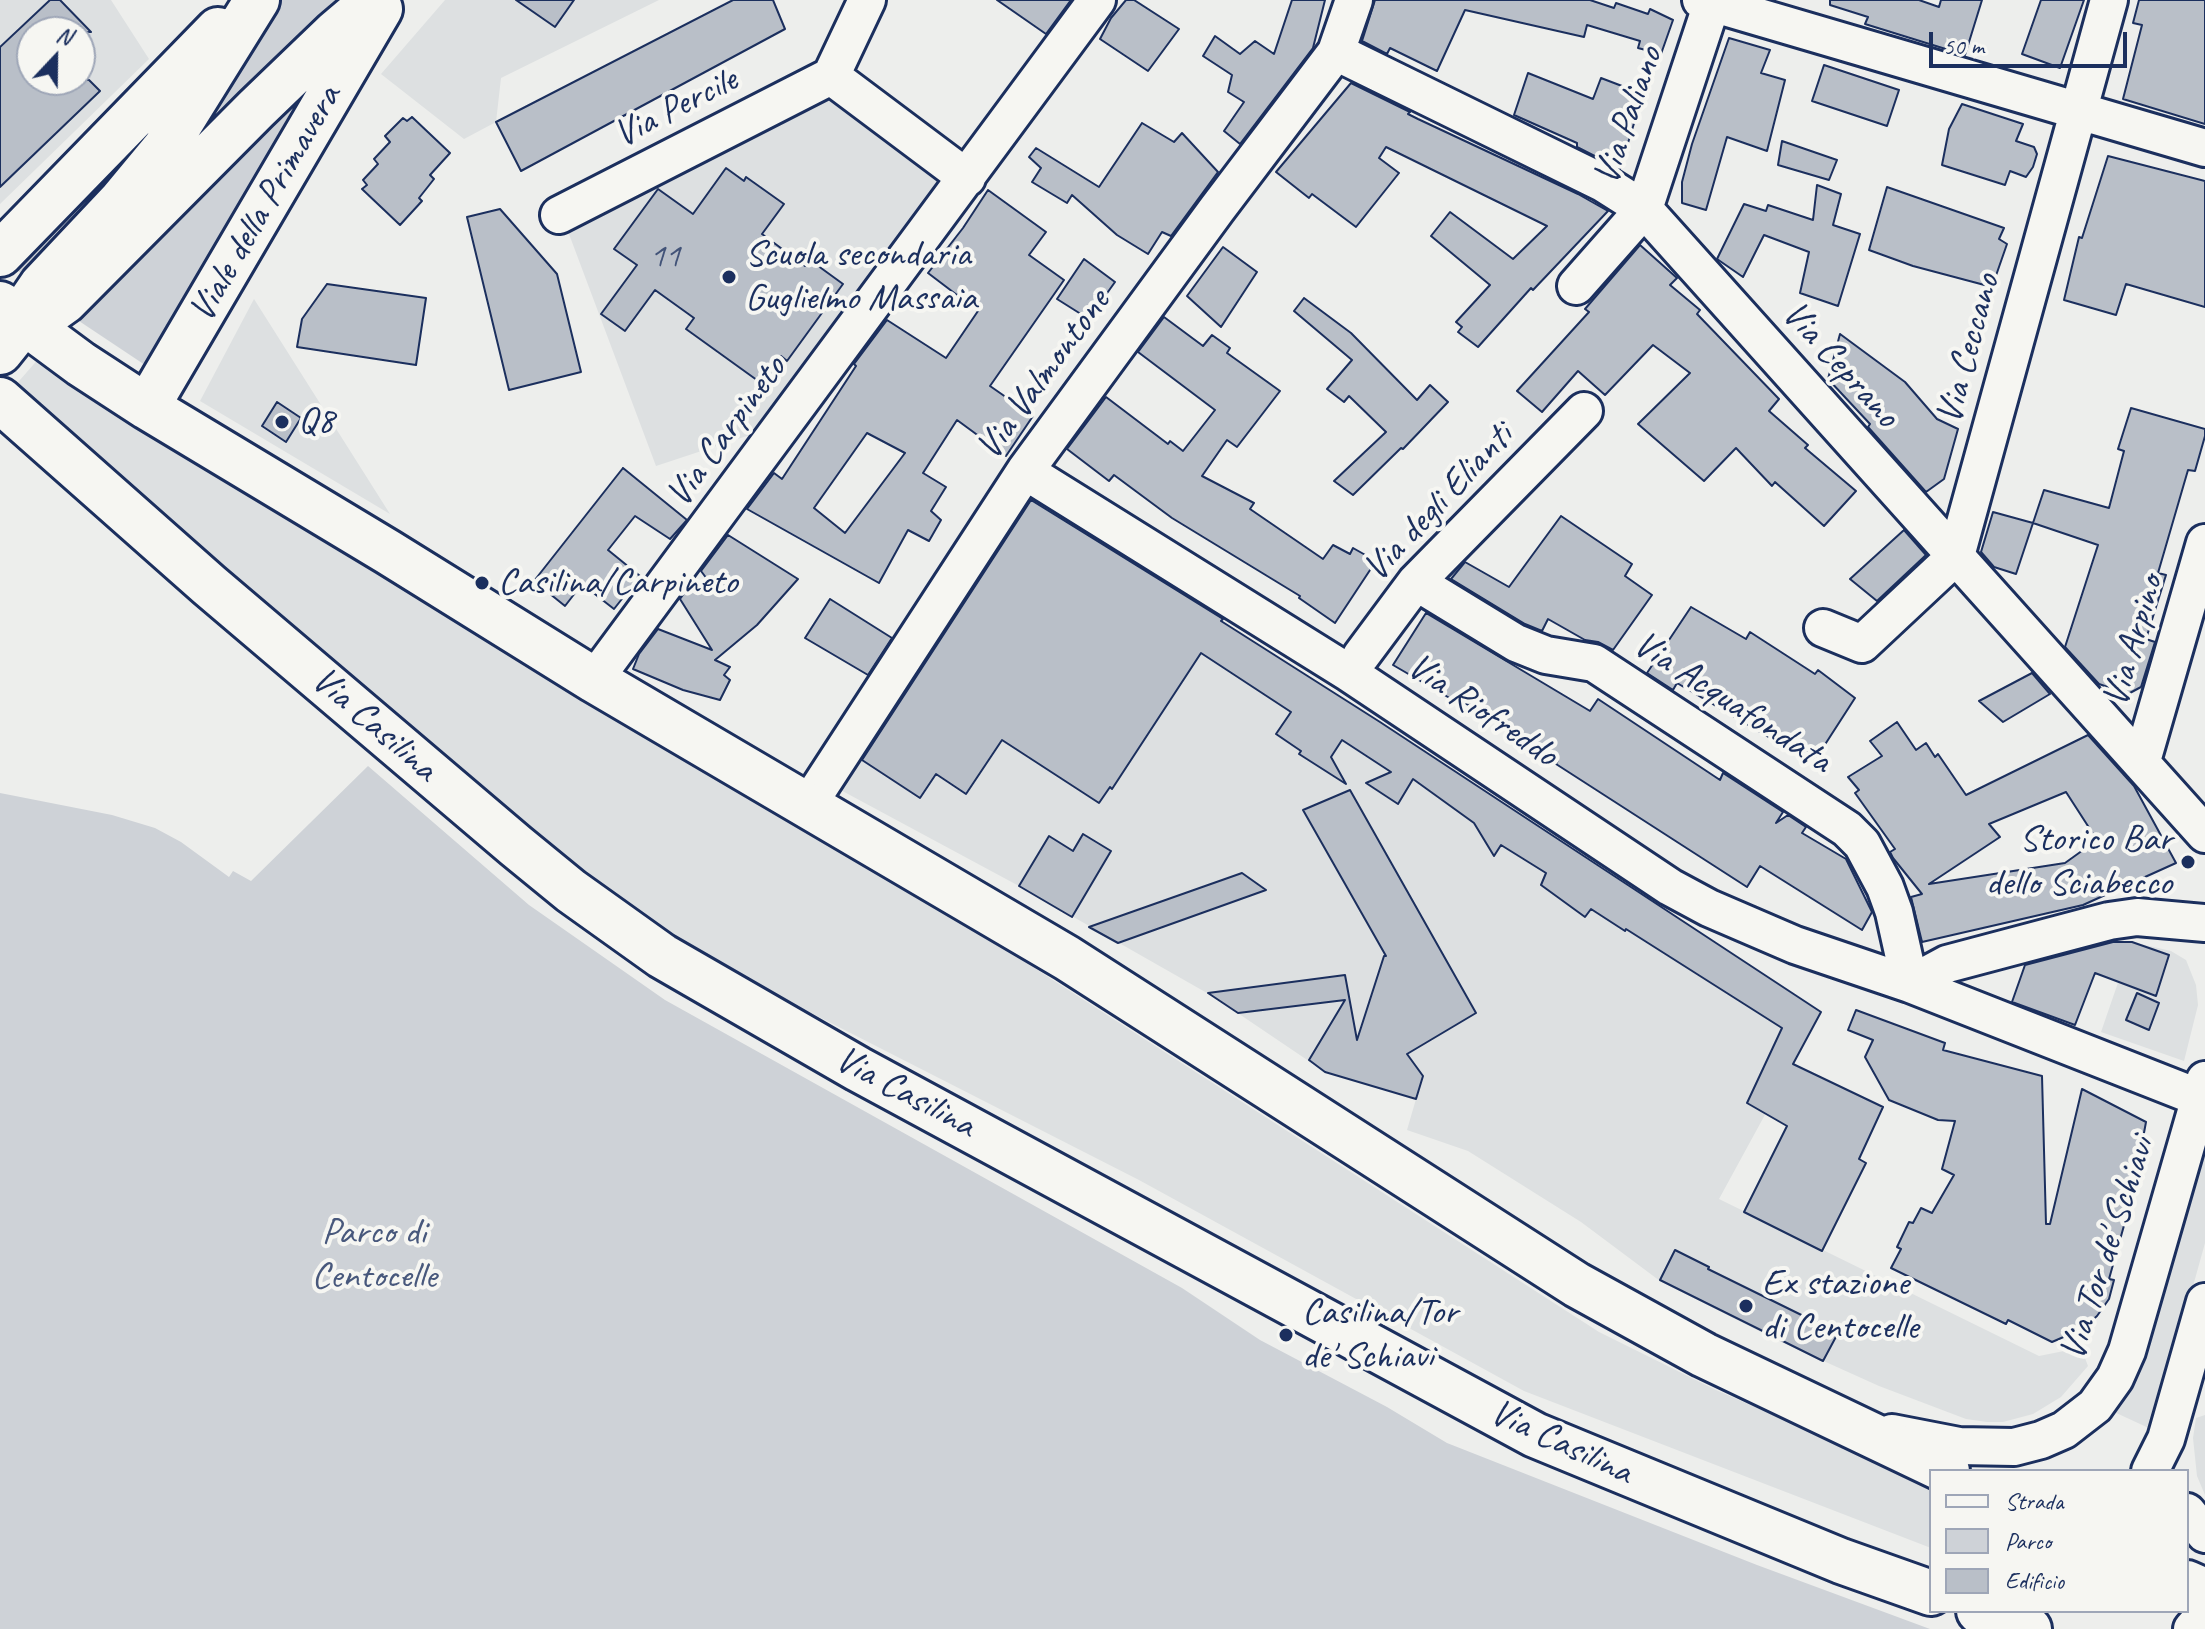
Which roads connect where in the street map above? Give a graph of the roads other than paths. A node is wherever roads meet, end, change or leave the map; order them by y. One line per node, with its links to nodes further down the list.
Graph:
1 (249, 0): 17 (main road)
2 (257, 0): 19 (main road)
3 (374, 0): 19 (main road)
4 (386, 0): 21 (main road, Viale della Primavera)
5 (867, 0): 11 (street)
6 (1097, 0): 14 (street, Via Carpineto)
7 (1354, 0): 10 (street, Via Valmontone)
8 (2109, 0): 12 (street, Via Ceccano)
9 (1709, 1): 12 (street); 15 (street, Via Paliano)
10 (1336, 52): 15 (street, Via Ceprano); 23 (street, Via Valmontone)
11 (831, 76): 14 (street); 16 (street, Via Percile)
12 (2077, 111): 13 (street); 25 (street, Via Ceccano)
13 (2205, 148)
14 (967, 178): 29 (street, Via Carpineto)
15 (1644, 209): 18 (street, Via Paliano); 25 (street, Via Ceprano)
16 (559, 215)
17 (0, 254)
18 (1576, 286)
19 (8, 326): 21 (main road)
20 (0, 400): 44 (main road, Via Casilina)
21 (147, 407): 29 (main road)
22 (1584, 411): 26 (street, Via degli Elianti)
23 (1025, 471): 31 (street, Via Valmontone); 34 (street, Via Riofreddo)
24 (2205, 543): 30 (street, Via Arpino)
25 (1956, 556): 27 (street); 30 (street, Via Ceprano)
26 (1416, 582): 28 (street, Via degli Elianti); 34 (street, Via Acquafondata)
27 (1823, 628)
28 (1361, 656)
29 (594, 680): 31 (main road)
30 (2142, 761): 32 (street, Via Ceprano)
31 (808, 805): 37 (main road)
32 (2205, 834)
33 (2205, 923): 34 (street)
34 (1910, 984): 35 (street, Via Riofreddo)
35 (2203, 1093): 37 (street, Via Tor de' Schiavi)
36 (2205, 1302): 38 (street)
37 (1807, 1405): 39 (main road)
38 (2175, 1411): 40 (street); 41 (street)
39 (1943, 1469)
40 (2151, 1469)
41 (2173, 1469)
42 (2189, 1514): 43 (street)
43 (2205, 1534)
44 (1841, 1561): 45 (street); 46 (main road, Via Casilina)
45 (1929, 1571)
46 (1929, 1592)
47 (1985, 1613): 49 (main road)
48 (2205, 1614): 50 (street)
49 (2029, 1629)
50 (2192, 1629)

